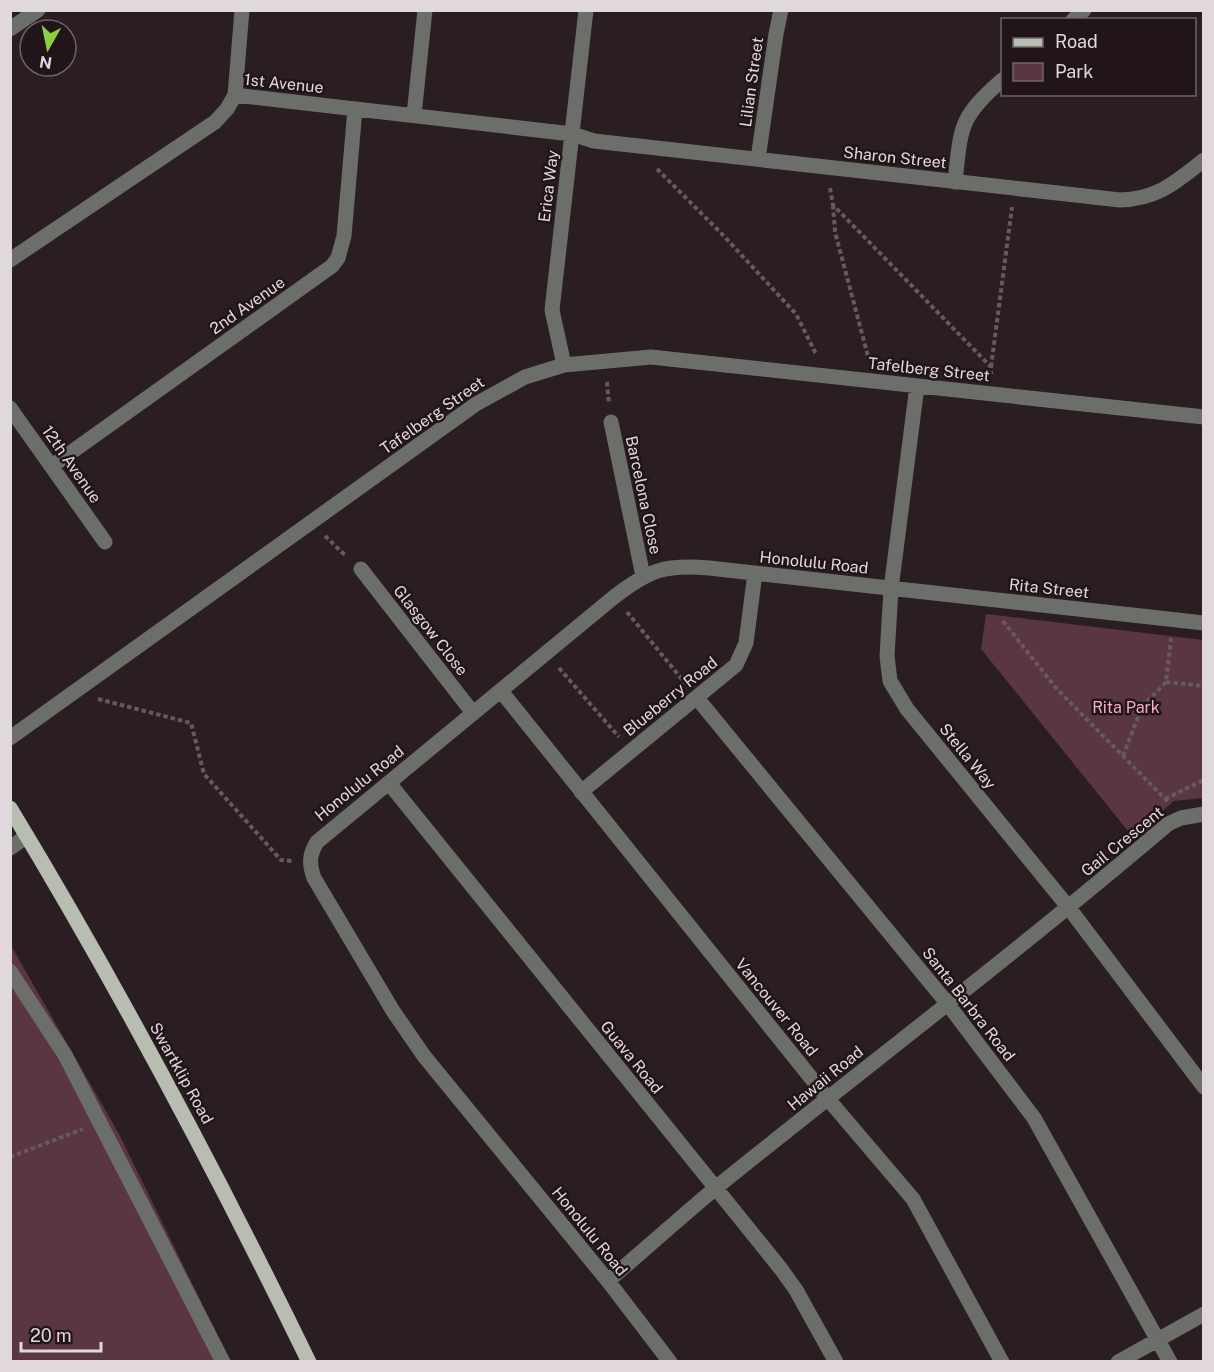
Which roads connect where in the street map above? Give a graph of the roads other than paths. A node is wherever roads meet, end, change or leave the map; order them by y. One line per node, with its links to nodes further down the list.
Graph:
1 (38, 10): 6 (street)
2 (242, 10): 8 (street)
3 (426, 10): 10 (street)
4 (586, 10): 11 (street, Erica Way)
5 (782, 10): 12 (street, Lilian Street)
6 (10, 29)
7 (1001, 81): 14 (street)
8 (235, 95): 9 (street, 1st Avenue); 15 (street, 1st Avenue)
9 (355, 109): 10 (street, 1st Avenue); 21 (street, 2nd Avenue)
10 (414, 115): 11 (street, 1st Avenue)
11 (572, 134): 12 (street, Sharon Street); 16 (street, Erica Way)
12 (758, 159): 14 (street, Sharon Street)
13 (1203, 159): 14 (street, Sharon Street)
14 (955, 182)
15 (10, 260)
16 (564, 365): 17 (street, Tafelberg Street); 31 (street, Tafelberg Street)
17 (917, 386): 19 (street, Tafelberg Street); 26 (street, Stella Way)
18 (10, 408): 21 (street, 12th Avenue)
19 (1203, 417)
20 (611, 422): 25 (street, Barcelona Close)
21 (52, 466): 22 (street, 12th Avenue)
22 (105, 542)
23 (361, 569): 30 (street, Glasgow Close)
24 (755, 573): 25 (street, Honolulu Road); 26 (street, Honolulu Road); 29 (street, Blueberry Road)
25 (642, 576): 28 (street, Honolulu Road)
26 (891, 589): 27 (street, Rita Street); 38 (street, Stella Way)
27 (1203, 623)
28 (501, 691): 30 (street, Honolulu Road); 33 (street, Vancouver Road)
29 (697, 698): 33 (street, Blueberry Road); 40 (street, Santa Barbra Road)
30 (473, 713): 32 (street, Honolulu Road)
31 (10, 738)
32 (389, 783): 43 (street, Guava Road); 44 (street, Honolulu Road)
33 (581, 792): 42 (street, Vancouver Road)
34 (10, 808): 36 (main road, Swartklip Road)
35 (1203, 814): 38 (street, Gail Crescent)
36 (27, 836): 37 (street); 48 (main road, Swartklip Road)
37 (10, 848)
38 (1069, 908): 40 (street, Hawaii Road); 41 (street, Stella Way)
39 (10, 971): 47 (street)
40 (947, 1003): 42 (street, Hawaii Road); 46 (street, Santa Barbra Road)
41 (1203, 1087)
42 (828, 1099): 43 (street, Hawaii Road); 51 (street, Vancouver Road)
43 (716, 1188): 44 (street, Hawaii Road); 50 (street, Guava Road)
44 (608, 1281): 49 (street, Honolulu Road)
45 (1203, 1314): 46 (street)
46 (1158, 1341): 52 (street); 53 (street, Santa Barbra Road)
47 (223, 1362)
48 (309, 1362)
49 (670, 1362)
50 (836, 1362)
51 (1002, 1362)
52 (1119, 1362)
53 (1170, 1362)

